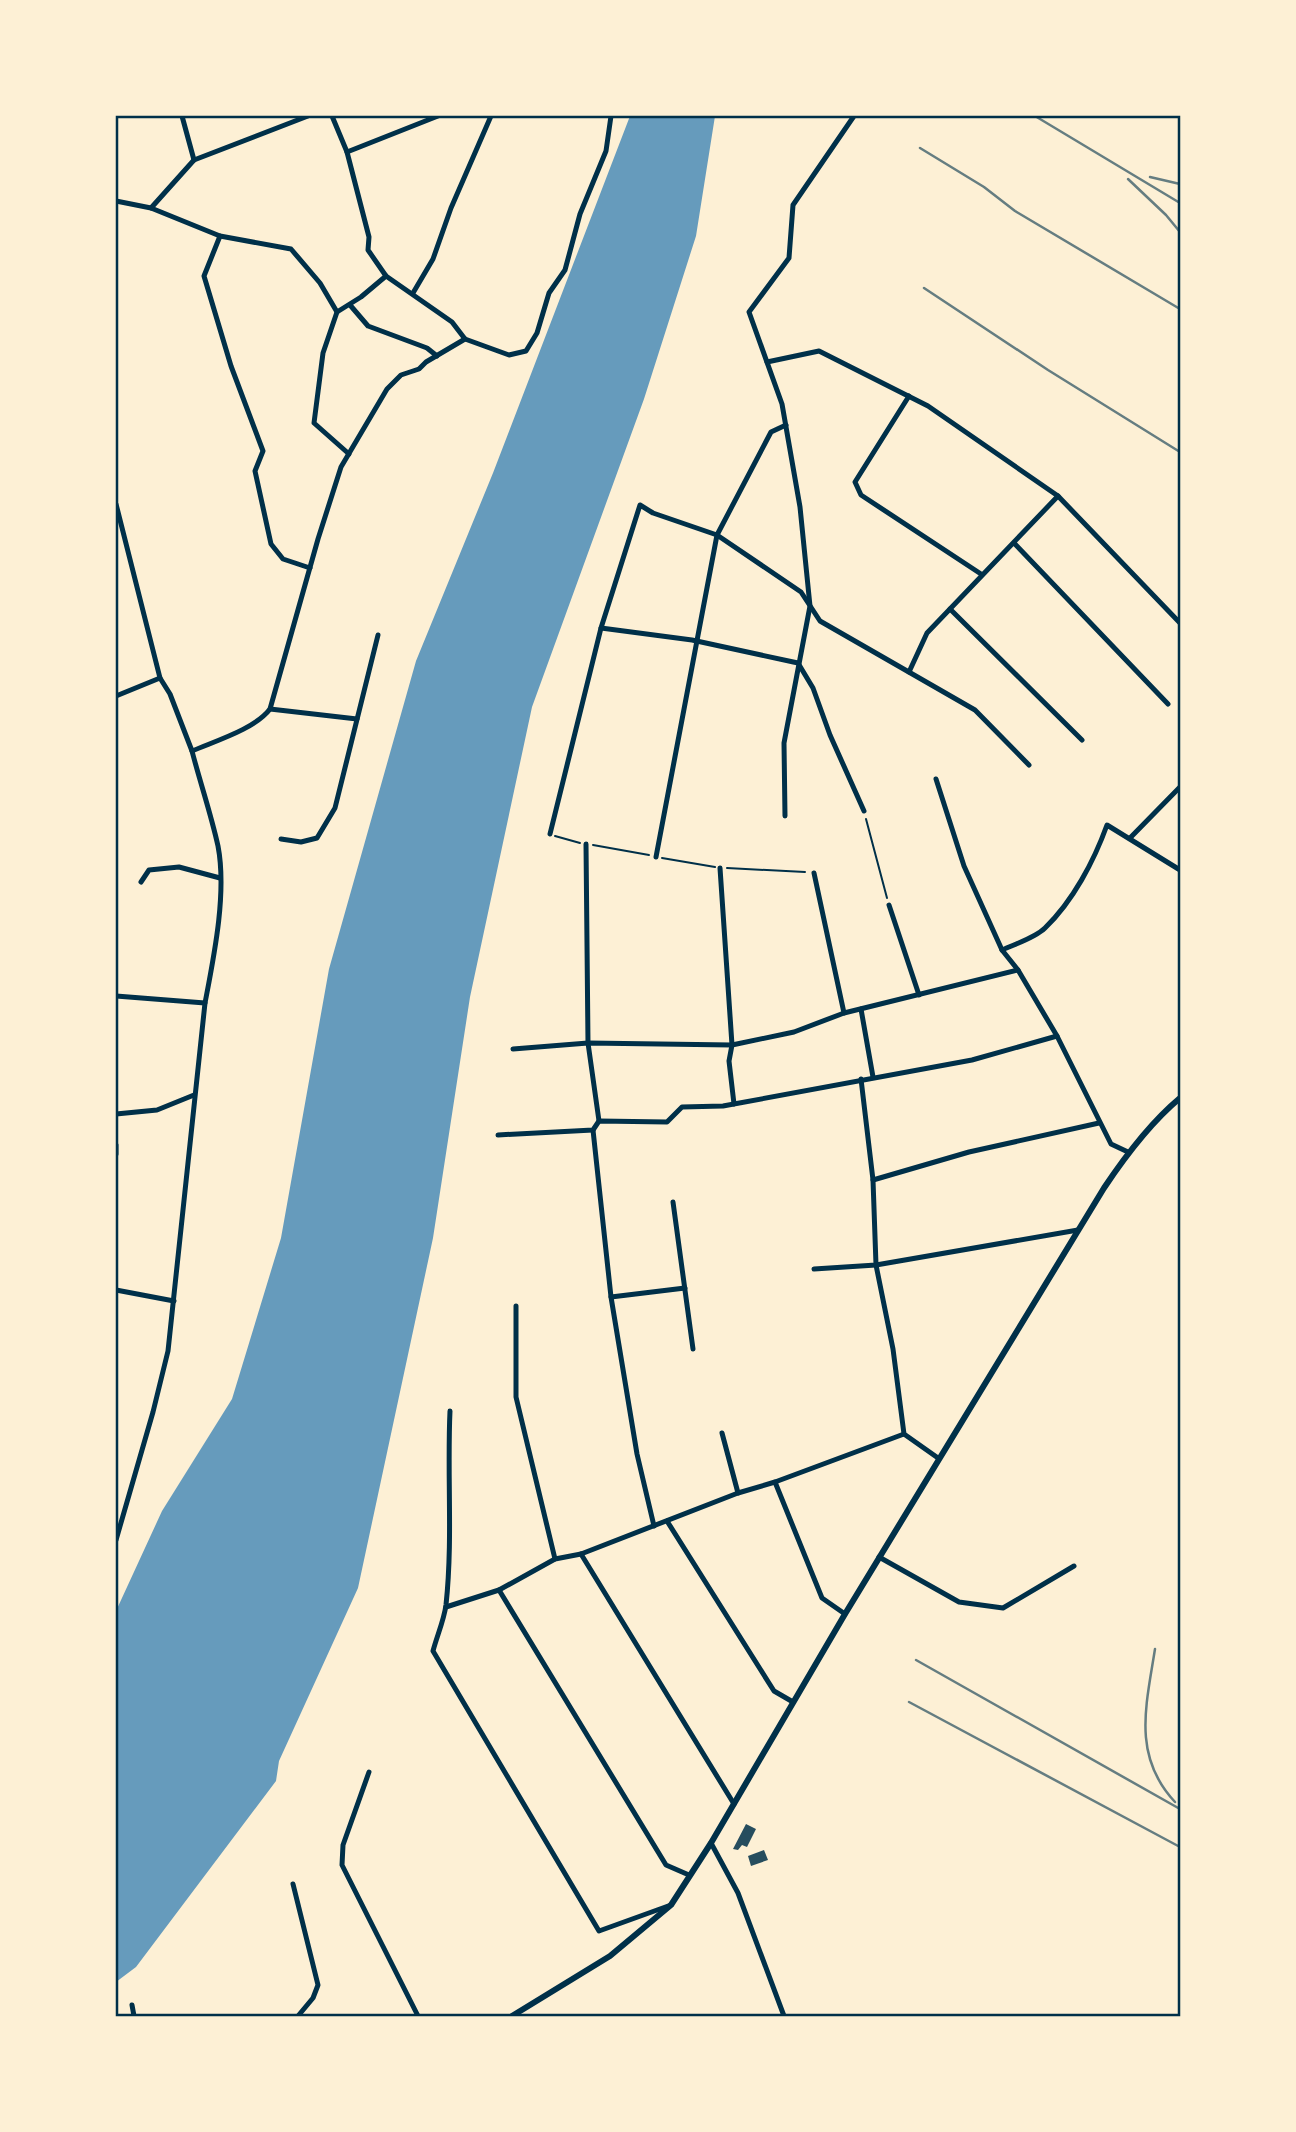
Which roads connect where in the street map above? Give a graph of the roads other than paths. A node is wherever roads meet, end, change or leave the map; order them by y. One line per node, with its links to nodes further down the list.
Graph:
1 (182, 116): 9 (street)
2 (308, 116): 9 (street)
3 (332, 116): 8 (street)
4 (438, 116): 8 (street)
5 (491, 116): 14 (street)
6 (611, 116): 17 (street)
7 (854, 116): 19 (street)
8 (347, 152): 13 (street)
9 (194, 160): 11 (street)
10 (116, 201): 11 (street)
11 (151, 208): 12 (street)
12 (220, 236): 16 (street); 27 (street)
13 (386, 276): 14 (street); 15 (street)
14 (413, 293): 17 (street)
15 (350, 305): 16 (street); 18 (street)
16 (337, 312): 22 (street)
17 (465, 339): 18 (street)
18 (437, 356): 22 (street)
19 (767, 362): 20 (street); 21 (street)
20 (909, 396): 23 (street); 28 (street)
21 (786, 425): 25 (street); 29 (street)
22 (349, 454): 27 (street)
23 (1058, 496): 26 (street); 31 (street)
24 (116, 504): 37 (street)
25 (717, 535): 29 (street); 32 (street); 34 (street)
26 (1014, 543): 28 (street); 39 (street)
27 (310, 568): 40 (street)
28 (981, 574): 30 (street)
29 (810, 606): 35 (street); 36 (street)
30 (950, 609): 36 (street); 42 (street)
31 (1181, 623)
32 (601, 628): 34 (street); 49 (street)
33 (378, 635): 41 (street)
34 (695, 641): 35 (street); 53 (street)
35 (798, 663): 47 (street); 48 (street)
36 (909, 671): 44 (street)
37 (160, 678): 38 (street); 43 (street)
38 (116, 696)
39 (1168, 704)
40 (270, 709): 41 (street); 43 (street)
41 (357, 719): 51 (street)
42 (1082, 740)
43 (192, 751): 57 (street)
44 (1029, 765)
45 (936, 779): 60 (street)
46 (1181, 786): 50 (street)
47 (864, 811)
48 (785, 816)
49 (550, 834)
50 (1130, 838): 55 (street); 60 (street)
51 (281, 839)
52 (586, 844): 68 (street)
53 (656, 857)
54 (720, 868): 69 (street)
55 (1181, 870)
56 (814, 873): 66 (street)
57 (220, 878): 58 (street); 64 (street)
58 (141, 882)
59 (889, 905): 62 (street)
60 (1002, 950): 61 (street)
61 (1018, 971): 62 (street); 67 (street)
62 (919, 995): 65 (street)
63 (116, 996): 64 (street)
64 (205, 1003): 73 (street)
65 (861, 1009): 66 (street); 71 (street)
66 (844, 1013): 69 (street)
67 (1057, 1036): 71 (street); 78 (street)
68 (587, 1043): 69 (street); 70 (street); 77 (street)
69 (732, 1045): 75 (street)
70 (513, 1049)
71 (873, 1077): 72 (street)
72 (861, 1079): 75 (street); 84 (street)
73 (194, 1095): 76 (street); 92 (street)
74 (1181, 1098): 82 (street)
75 (734, 1104): 77 (street)
76 (116, 1114)
77 (599, 1121): 79 (street)
78 (1099, 1123): 82 (street); 84 (street)
79 (593, 1130): 80 (street); 91 (street)
80 (498, 1135)
81 (116, 1145): 83 (street)
82 (1128, 1152): 86 (street)
83 (116, 1154)
84 (873, 1180): 87 (street)
85 (673, 1202): 89 (street)
86 (1078, 1230): 87 (street); 98 (street)
87 (876, 1265): 88 (street); 97 (street)
88 (814, 1269)
89 (685, 1288): 91 (street); 94 (street)
90 (116, 1290): 92 (street)
91 (611, 1297): 103 (street)
92 (174, 1301): 101 (street)
93 (516, 1306): 107 (street)
94 (693, 1349)
95 (450, 1411): 110 (street)
96 (722, 1433): 100 (street)
97 (904, 1434): 98 (street); 99 (street)
98 (938, 1458): 106 (street)
99 (775, 1482): 100 (street); 111 (street)
100 (738, 1493): 102 (street)
101 (118, 1520): 104 (street)
102 (667, 1521): 103 (street); 112 (street)
103 (654, 1526): 105 (street)
104 (116, 1540)
105 (581, 1554): 107 (street); 114 (street)
106 (879, 1557): 108 (street); 111 (street)
107 (555, 1559): 109 (street)
108 (1074, 1566)
109 (499, 1590): 110 (street); 116 (street)
110 (446, 1607): 118 (street)
111 (845, 1614): 112 (street)
112 (793, 1702): 114 (street)
113 (369, 1772): 122 (street)
114 (734, 1804): 115 (street)
115 (711, 1843): 116 (street); 124 (street)
116 (689, 1875): 118 (street)
117 (293, 1884): 121 (street)
118 (670, 1905): 123 (street)
119 (132, 2005): 120 (street)
120 (134, 2017)
121 (299, 2017)
122 (418, 2017)
123 (512, 2017)
124 (784, 2017)

